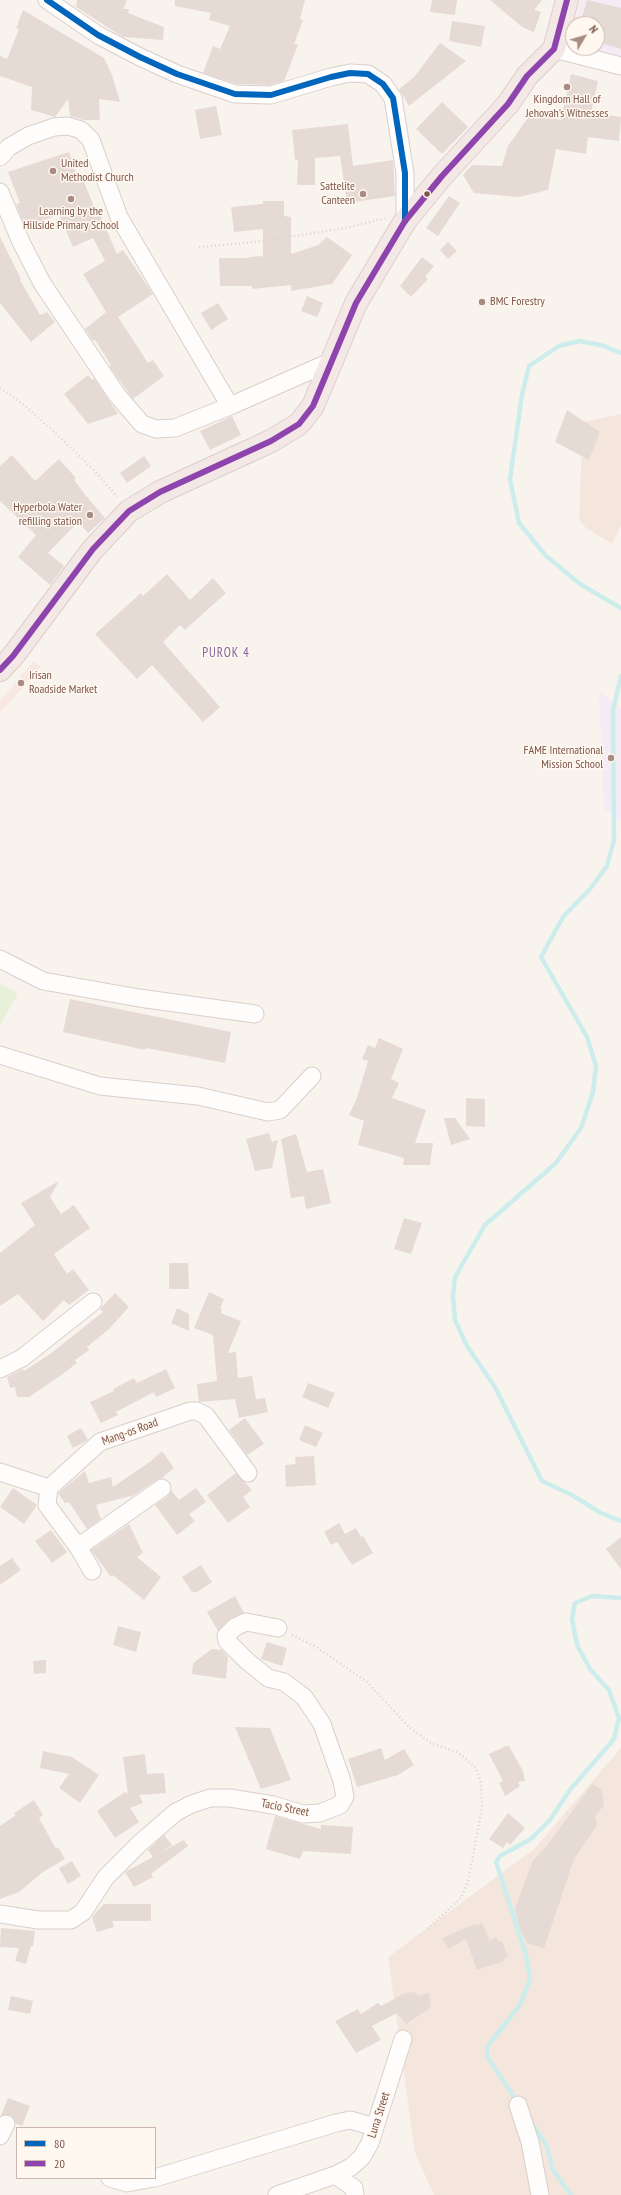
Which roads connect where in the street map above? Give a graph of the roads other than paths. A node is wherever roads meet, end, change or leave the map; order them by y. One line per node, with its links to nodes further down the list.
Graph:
1 (46, 0): 7 (street)
2 (567, 0): 3 (highway)
3 (554, 49): 4 (street); 7 (highway)
4 (621, 66)
5 (0, 157): 9 (street)
6 (0, 192): 9 (street)
7 (406, 217): 8 (highway)
8 (330, 362): 9 (street); 10 (highway)
9 (230, 406)
10 (0, 670)
11 (0, 959): 12 (street)
12 (255, 1014)
13 (0, 1055): 14 (street)
14 (312, 1076)
15 (93, 1302): 16 (street)
16 (0, 1369)
17 (0, 1472): 19 (street)
18 (248, 1473): 19 (street, Mang-os Road)
19 (49, 1488): 21 (street)
20 (162, 1488): 21 (street)
21 (78, 1547): 22 (street)
22 (92, 1571)
23 (278, 1628): 24 (street, Tacio Street)
24 (0, 1914)
25 (403, 2039): 27 (street, Luna Street)
26 (518, 2105): 34 (street)
27 (375, 2127): 28 (street, Luna Street); 29 (street)
28 (334, 2175): 32 (street, Luna Street); 33 (street)
29 (156, 2177)
30 (113, 2179): 31 (street)
31 (149, 2179)
32 (277, 2195)
33 (355, 2195)
34 (540, 2195)

